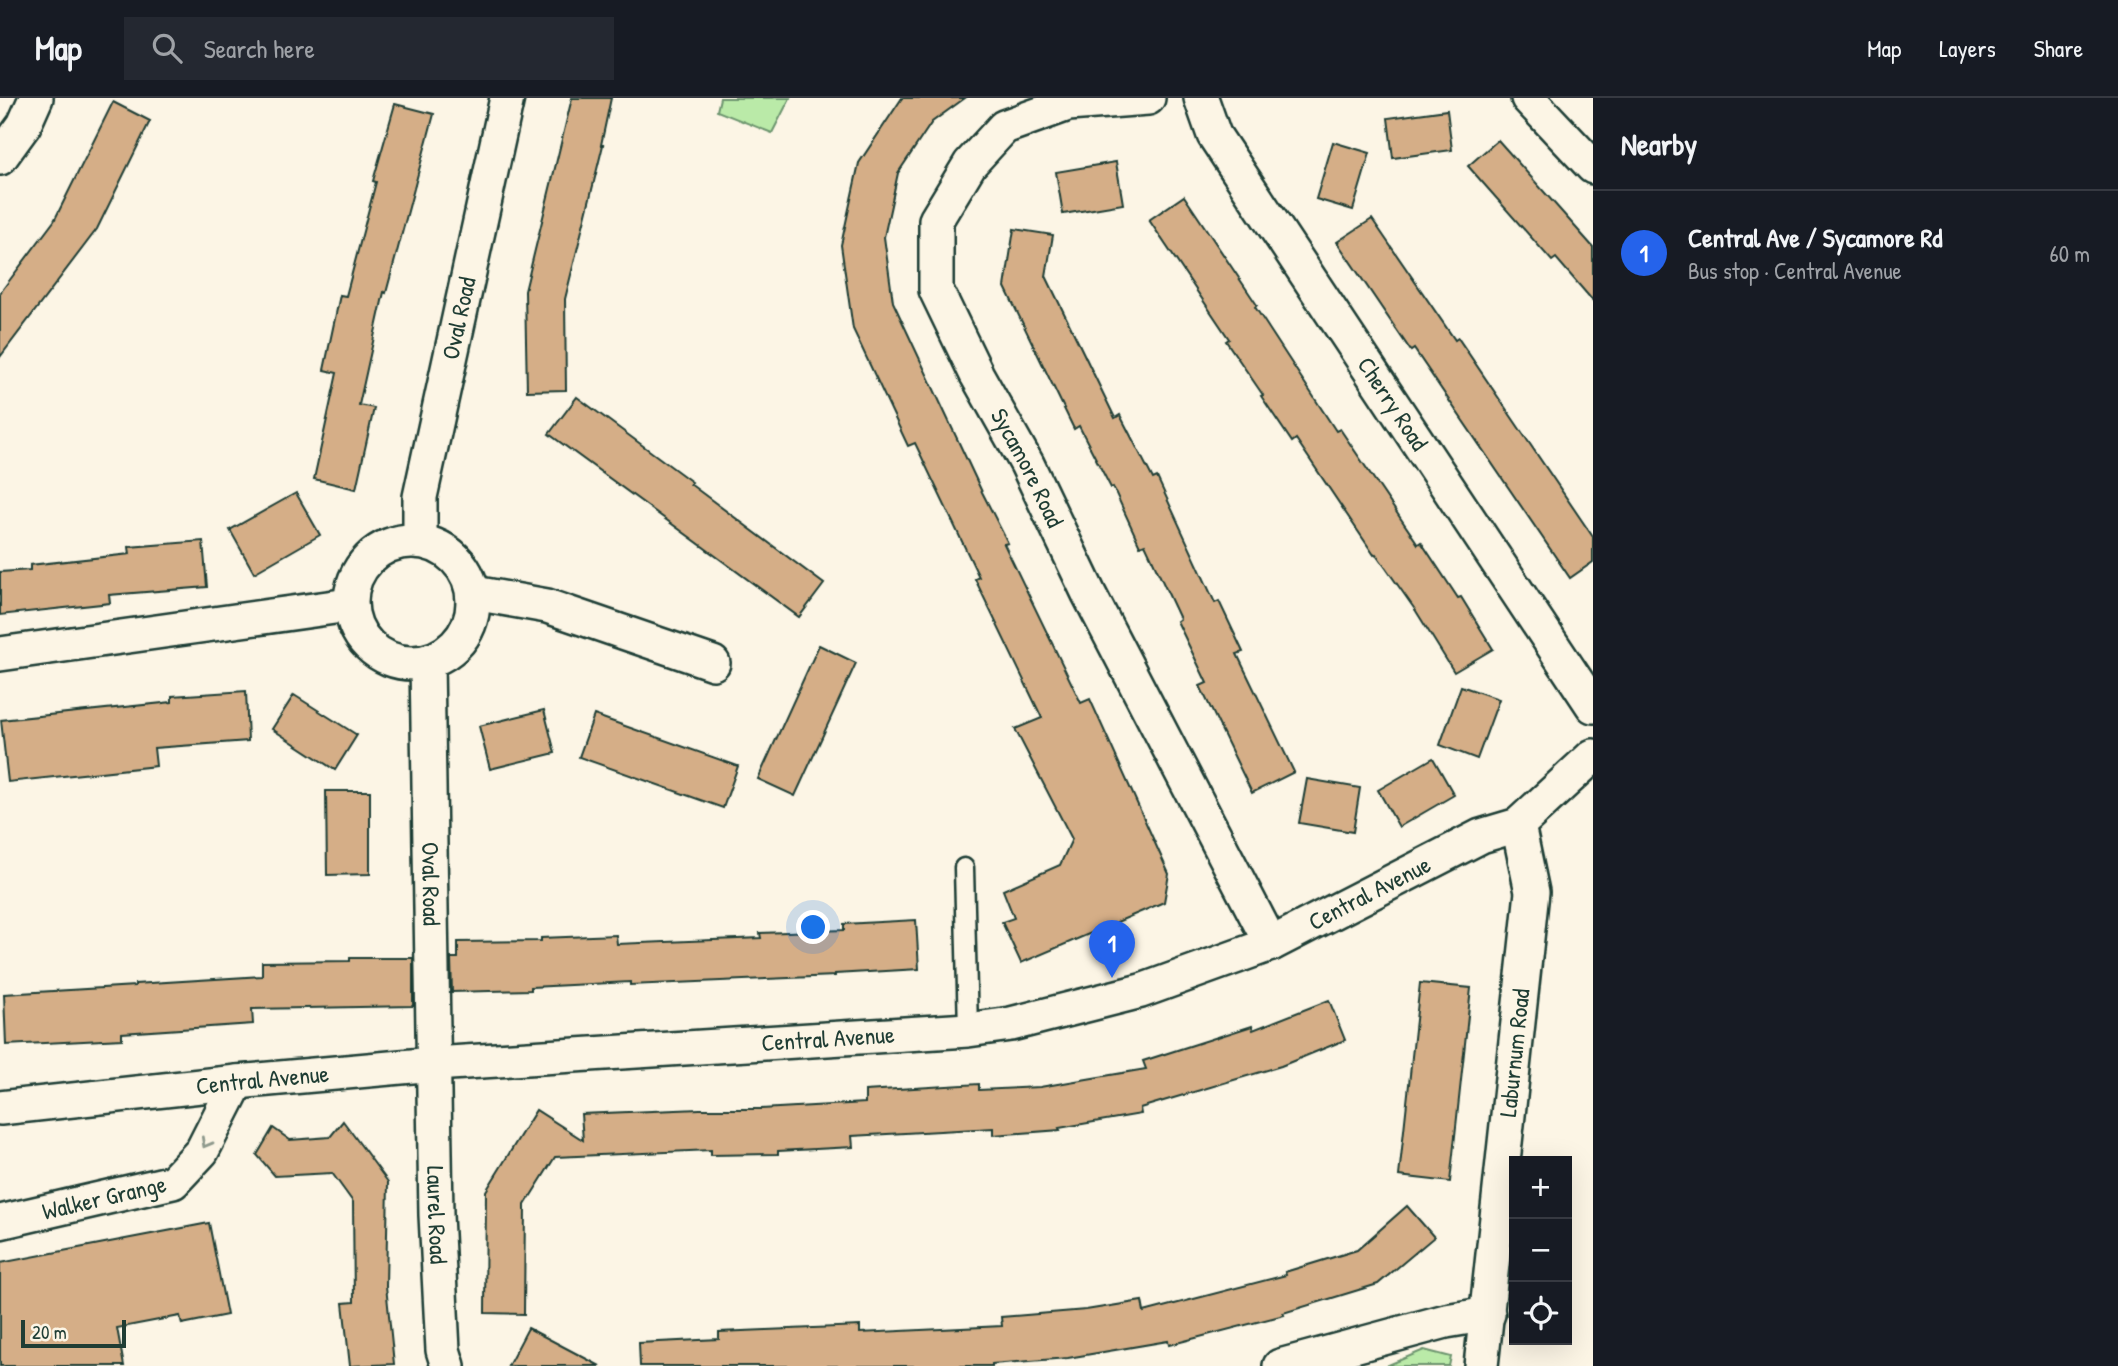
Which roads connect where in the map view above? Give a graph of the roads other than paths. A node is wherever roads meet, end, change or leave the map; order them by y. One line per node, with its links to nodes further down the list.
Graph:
1 (36, 98): 6 (street)
2 (507, 98): 8 (street, Oval Road)
3 (1148, 98): 18 (street, Sycamore Road)
4 (1201, 98): 14 (street, Cherry Road)
5 (1528, 98): 7 (street)
6 (0, 158)
7 (1593, 167)
8 (420, 540): 9 (street); 10 (street)
9 (474, 593): 12 (street); 13 (street)
10 (349, 604): 11 (street); 12 (street)
11 (0, 654)
12 (427, 662): 20 (street, Oval Road)
13 (713, 663)
14 (1593, 706)
15 (1593, 756): 16 (street, Central Avenue)
16 (1518, 825): 18 (street, Central Avenue); 24 (street, Laburnum Road)
17 (964, 868): 19 (lane)
18 (1270, 944): 19 (street, Central Avenue)
19 (968, 1030): 20 (street, Central Avenue)
20 (434, 1064): 21 (street, Central Avenue); 25 (street, Laurel Road)
21 (237, 1082): 22 (street, Central Avenue); 23 (street, Walker Grange, one-way to 23)
22 (0, 1108)
23 (0, 1222)
24 (1488, 1314): 26 (street); 27 (street, Laburnum Road)
25 (448, 1366)
26 (1280, 1366)
27 (1481, 1366)

